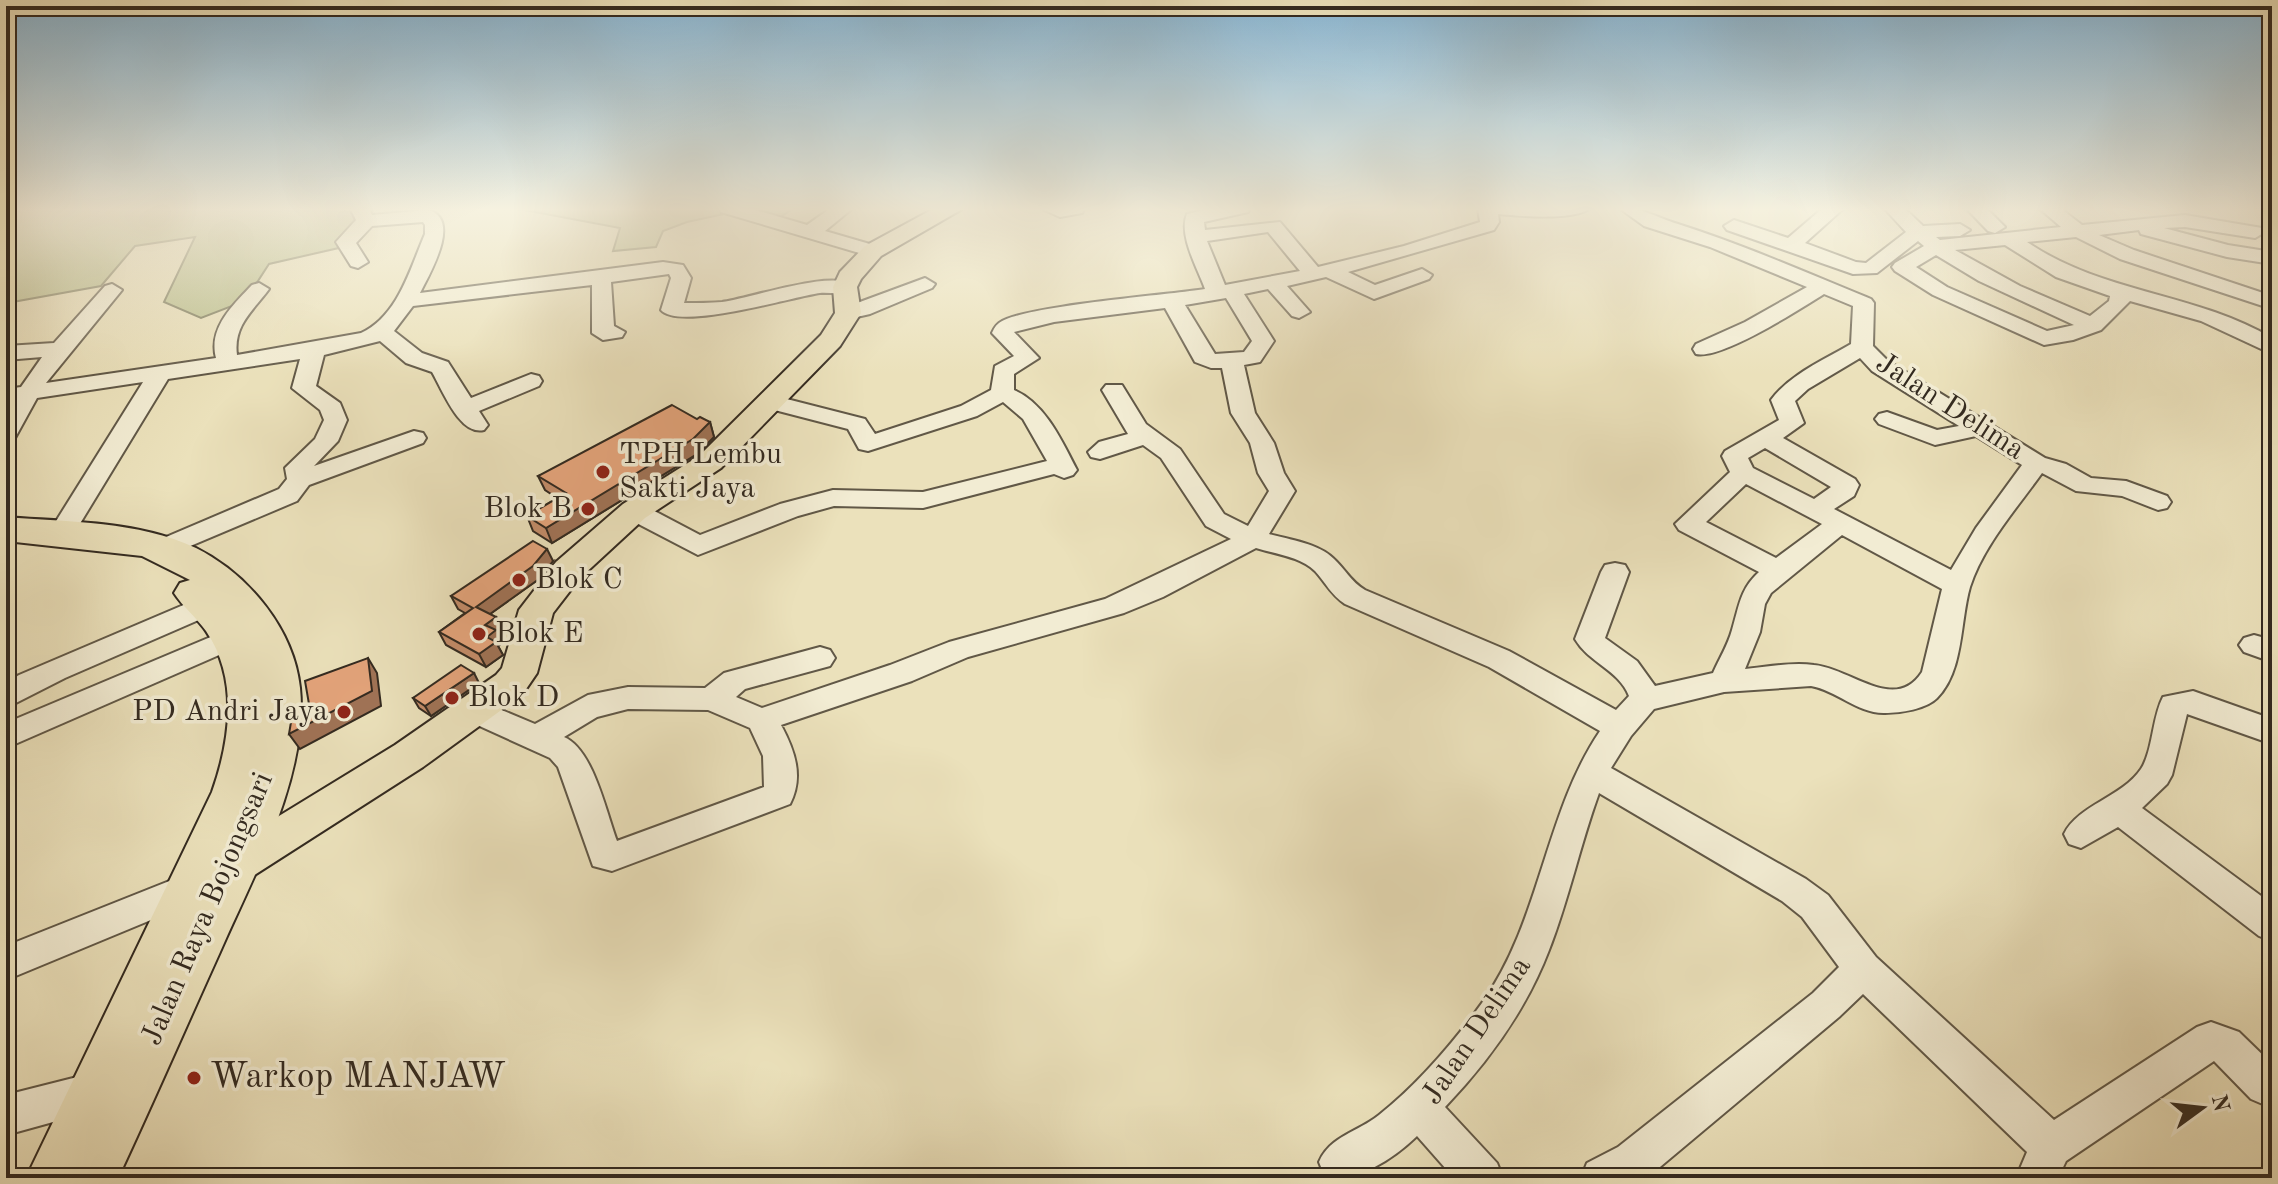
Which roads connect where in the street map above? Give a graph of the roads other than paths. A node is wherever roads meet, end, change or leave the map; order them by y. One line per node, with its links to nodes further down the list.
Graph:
1 (421, 263): 24 (street)
2 (860, 263): 23 (main road)
3 (1210, 263): 21 (street)
4 (1312, 263): 13 (street)
5 (1361, 263): 13 (street)
6 (1765, 263): 18 (street, Jalan Delima)
7 (1842, 263): 8 (street)
8 (1879, 263)
9 (1908, 263): 28 (street)
10 (1966, 263): 28 (street)
11 (2048, 263): 22 (street)
12 (2155, 263): 26 (street)
13 (1322, 273): 14 (street); 16 (street)
14 (1422, 275)
15 (598, 278): 23 (street); 24 (street); 30 (street)
16 (1272, 282): 21 (street); 27 (street)
17 (925, 284): 23 (street)
18 (1822, 287): 31 (street, Jalan Delima); 34 (street)
19 (259, 289): 38 (street)
20 (112, 290): 33 (street)
21 (1224, 291): 25 (street); 37 (street)
22 (2121, 292): 28 (street); 32 (street)
23 (846, 300): 44 (main road)
24 (405, 301): 29 (street)
25 (1172, 301): 37 (street); 42 (street)
26 (2272, 303)
27 (1299, 312)
28 (2093, 325)
29 (381, 331): 35 (street); 40 (street)
30 (614, 332)
31 (1862, 347): 46 (street, Jalan Delima); 50 (street)
32 (2272, 347)
33 (60, 349): 36 (street); 43 (street)
34 (1704, 349)
35 (315, 350): 38 (street); 54 (street)
36 (6, 353)
37 (1232, 361): 61 (street)
38 (228, 363): 39 (street)
39 (161, 371): 43 (street); 60 (street)
40 (531, 381)
41 (1114, 390): 48 (street)
42 (1002, 393): 44 (street); 57 (street)
43 (17, 394): 47 (street)
44 (771, 402): 57 (main road)
45 (1887, 419): 46 (street)
46 (1977, 429): 52 (street, Jalan Delima)
47 (6, 433)
48 (1145, 437): 51 (street); 61 (street)
49 (414, 438): 54 (street)
50 (1767, 439): 53 (street); 56 (street)
51 (1100, 452)
52 (2036, 463): 55 (street); 66 (street, Jalan Delima)
53 (1743, 473): 56 (street); 64 (street)
54 (300, 480): 63 (street)
55 (2158, 502)
56 (1816, 509): 58 (street)
57 (634, 511): 75 (main road)
58 (1840, 523): 64 (street); 66 (street)
59 (6, 529): 60 (highway, Jalan Raya Bojongsari)
60 (61, 534): 63 (highway, Jalan Raya Bojongsari)
61 (1253, 539): 76 (street); 77 (street)
62 (6, 545): 67 (highway)
63 (162, 549): 84 (highway, Jalan Raya Bojongsari)
64 (1778, 570): 71 (street)
65 (1615, 572): 73 (street)
66 (1957, 585): 71 (street, Jalan Delima)
67 (219, 621): 68 (street); 70 (street); 84 (highway, Jalan Raya Bojongsari)
68 (133, 640): 70 (street); 72 (street)
69 (820, 658): 74 (street)
70 (139, 679): 79 (street)
71 (1724, 681): 73 (street, Jalan Delima)
72 (6, 697)
73 (1645, 698): 77 (street, Jalan Delima)
74 (711, 699): 76 (street); 80 (street)
75 (475, 711): 80 (street); 84 (main road)
76 (761, 720): 80 (street)
77 (1620, 727): 81 (street, Jalan Delima)
78 (2272, 732): 82 (street)
79 (6, 736)
80 (538, 738)
81 (1592, 773): 87 (street); 90 (street, Jalan Delima)
82 (2119, 809): 83 (street); 85 (street)
83 (2081, 834)
84 (212, 877): 86 (street); 89 (highway, Jalan Raya Bojongsari); 95 (highway, Jalan Raya Bojongsari)
85 (2272, 925)
86 (6, 963)
87 (1863, 969): 93 (street); 97 (street)
88 (2265, 1085): 93 (street)
89 (97, 1092): 91 (street); 94 (highway, Jalan Raya Bojongsari)
90 (1418, 1107): 92 (street); 96 (street, Jalan Delima)
91 (6, 1115)
92 (1340, 1162)
93 (2044, 1162)
94 (56, 1178)
95 (87, 1178)
96 (1482, 1178)
97 (1602, 1178)

